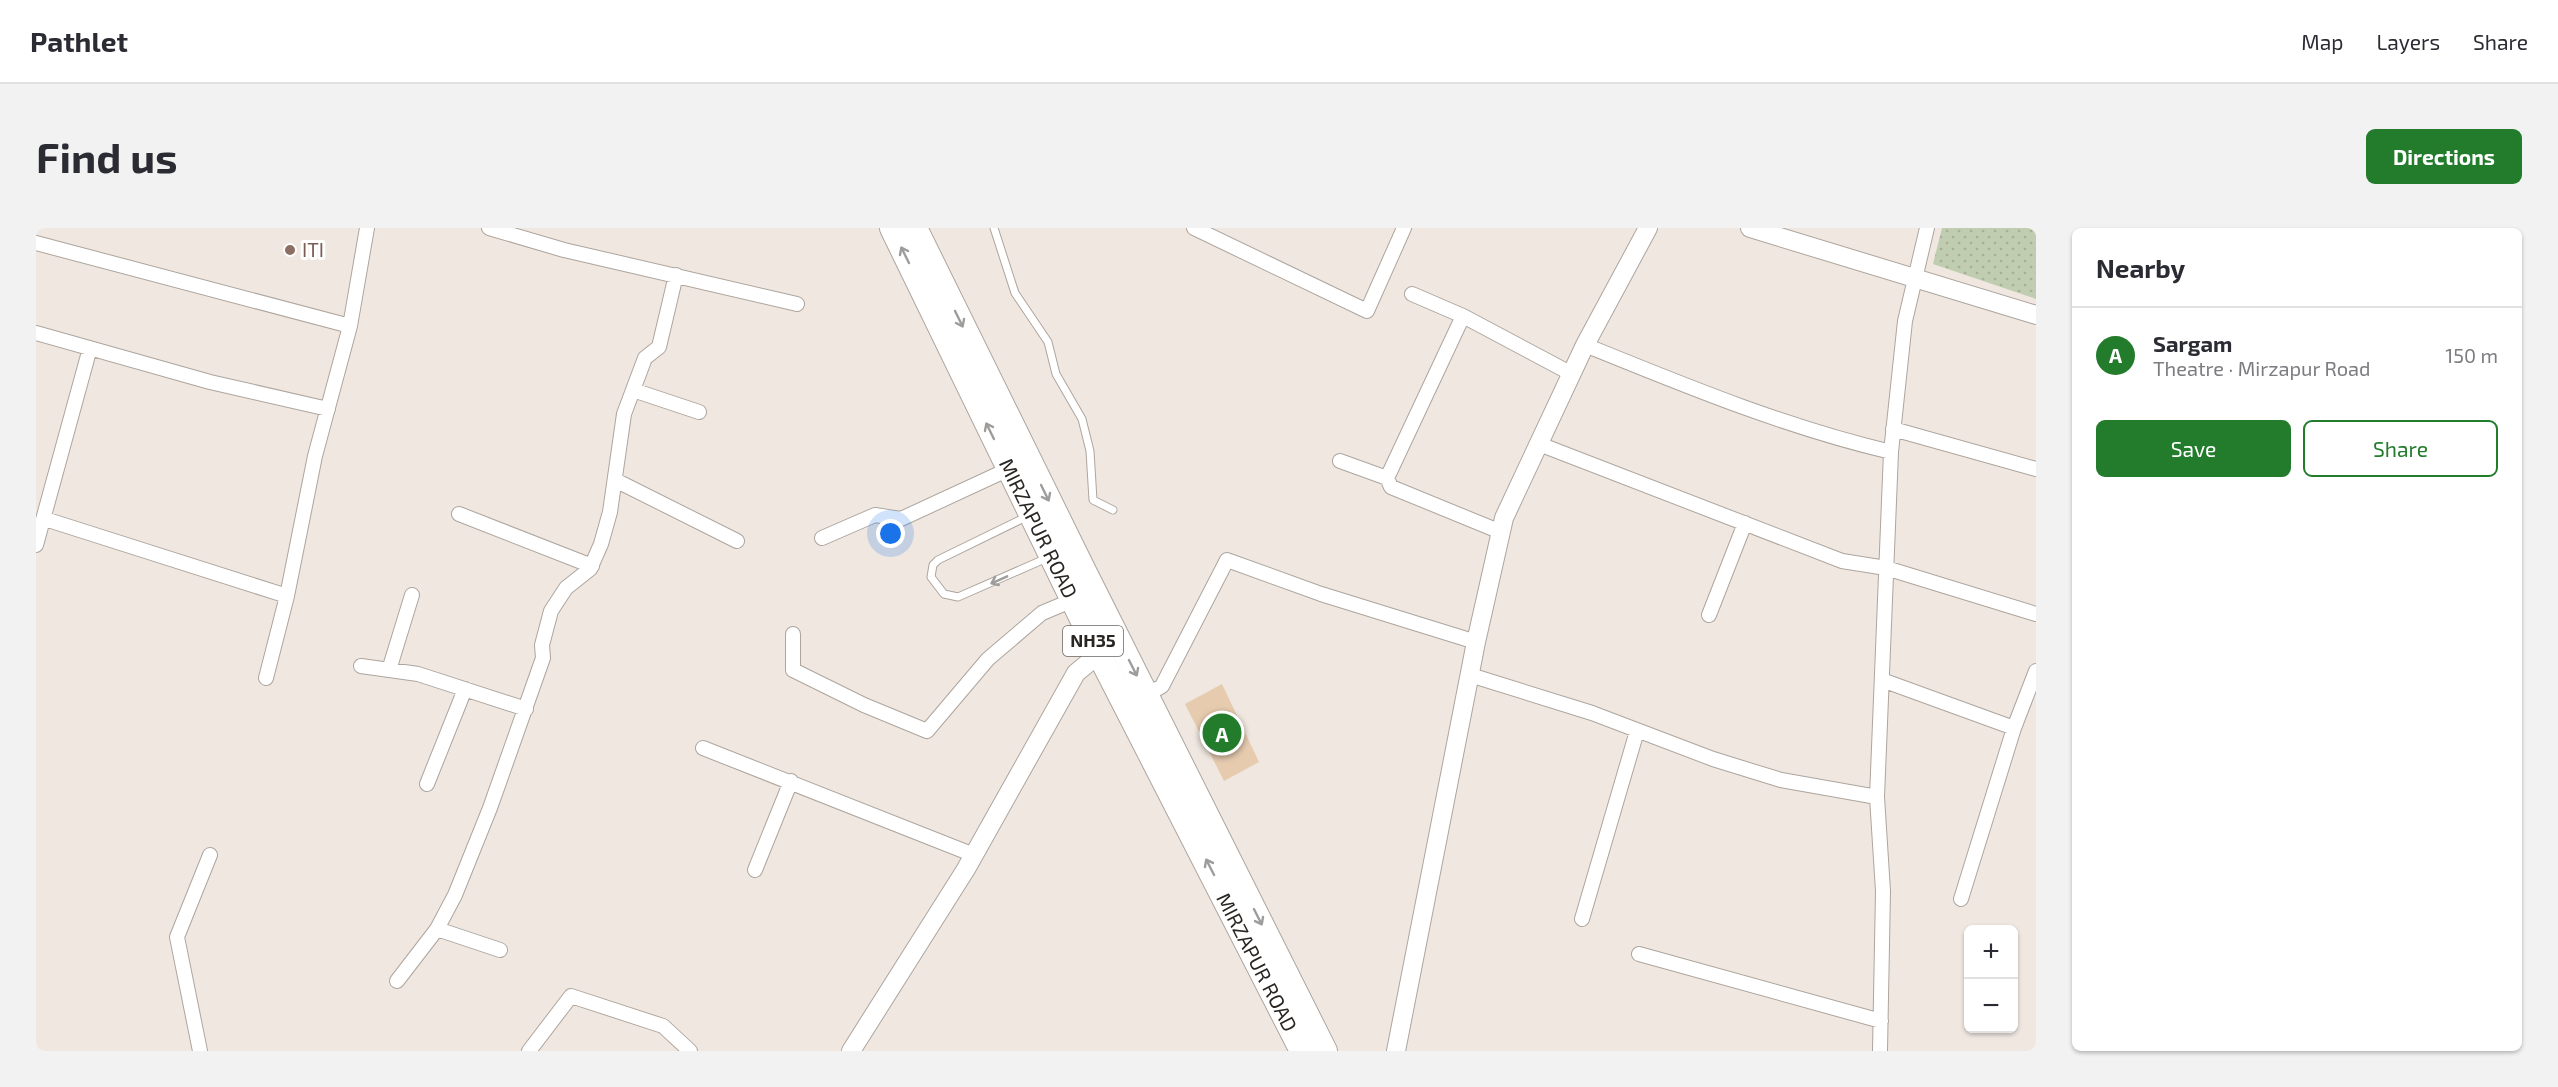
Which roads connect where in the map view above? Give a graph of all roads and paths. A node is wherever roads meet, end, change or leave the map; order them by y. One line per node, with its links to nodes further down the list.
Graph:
1 (368, 228): 18 (street)
2 (489, 228): 12 (street)
3 (892, 228): 30 (highway, MIRZAPUR ROAD / NH35, one-way to 3)
4 (915, 228): 61 (highway, MIRZAPUR ROAD / NH35, one-way to 61)
5 (994, 228): 34 (lane)
6 (1194, 228): 7 (street)
7 (1404, 228)
8 (1648, 228): 20 (street)
9 (1750, 228): 13 (street)
10 (1927, 228): 13 (street)
11 (36, 243): 18 (street)
12 (676, 275): 15 (street); 23 (street)
13 (1914, 277): 16 (street); 26 (street)
14 (1412, 294): 17 (street)
15 (797, 304)
16 (2036, 315)
17 (1463, 316): 22 (street); 32 (street)
18 (350, 326): 24 (street)
19 (36, 333): 21 (street)
20 (1585, 345): 22 (street); 28 (street)
21 (90, 348): 24 (street); 37 (street)
22 (1572, 374): 27 (street)
23 (633, 390): 25 (street); 33 (street)
24 (328, 409): 47 (street)
25 (699, 412)
26 (1893, 429): 28 (street); 31 (street)
27 (1539, 444): 38 (street); 39 (street)
28 (1891, 452): 45 (street)
29 (1340, 461): 32 (street)
30 (1009, 469): 36 (highway, MIRZAPUR ROAD / NH35); 40 (street)
31 (2036, 469)
32 (1387, 478): 39 (street)
33 (615, 480): 41 (street); 44 (street)
34 (1113, 510)
35 (459, 514): 44 (street)
36 (1031, 514): 43 (highway, MIRZAPUR ROAD / NH35); 43 (lane, one-way to 36)
37 (45, 519): 42 (street); 47 (street)
38 (1744, 523): 45 (street); 50 (street)
39 (1501, 532): 52 (street)
40 (822, 538)
41 (737, 542)
42 (36, 545)
43 (1052, 556): 48 (highway, MIRZAPUR ROAD / NH35)
44 (591, 566): 62 (street)
45 (1886, 568): 49 (street); 59 (street)
46 (412, 595): 55 (street)
47 (287, 596): 58 (street)
48 (1073, 600): 51 (street); 53 (highway, MIRZAPUR ROAD / NH35)
49 (2036, 614)
50 (1709, 615)
51 (794, 634)
52 (1476, 642): 57 (street); 61 (street)
53 (1099, 654): 61 (highway, MIRZAPUR ROAD / NH35); 70 (street)
54 (361, 666): 55 (street)
55 (389, 670): 60 (street)
56 (2036, 671): 63 (street)
57 (1470, 675): 64 (street); 85 (street)
58 (266, 678)
59 (1882, 680): 63 (street); 68 (street)
60 (465, 689): 62 (street); 67 (street)
61 (1137, 700): 83 (highway, MIRZAPUR ROAD / NH35, one-way to 61); 84 (highway, MIRZAPUR ROAD / NH35, one-way to 84)
62 (526, 709): 74 (street)
63 (2014, 728): 72 (street)
64 (1637, 731): 68 (street); 73 (street)
65 (703, 748): 66 (street)
66 (790, 781): 70 (street); 71 (street)
67 (428, 784)
68 (1877, 797): 78 (street)
69 (210, 855): 79 (street)
70 (974, 855): 82 (street)
71 (755, 870)
72 (1960, 899)
73 (1582, 919)
74 (437, 928): 75 (street); 77 (street)
75 (500, 950)
76 (1639, 954): 78 (street)
77 (397, 981)
78 (1881, 1021): 86 (street)
79 (200, 1051)
80 (529, 1051): 81 (street)
81 (690, 1051)
82 (851, 1051)
83 (1302, 1051)
84 (1325, 1051)
85 (1396, 1051)
86 (1880, 1051)

